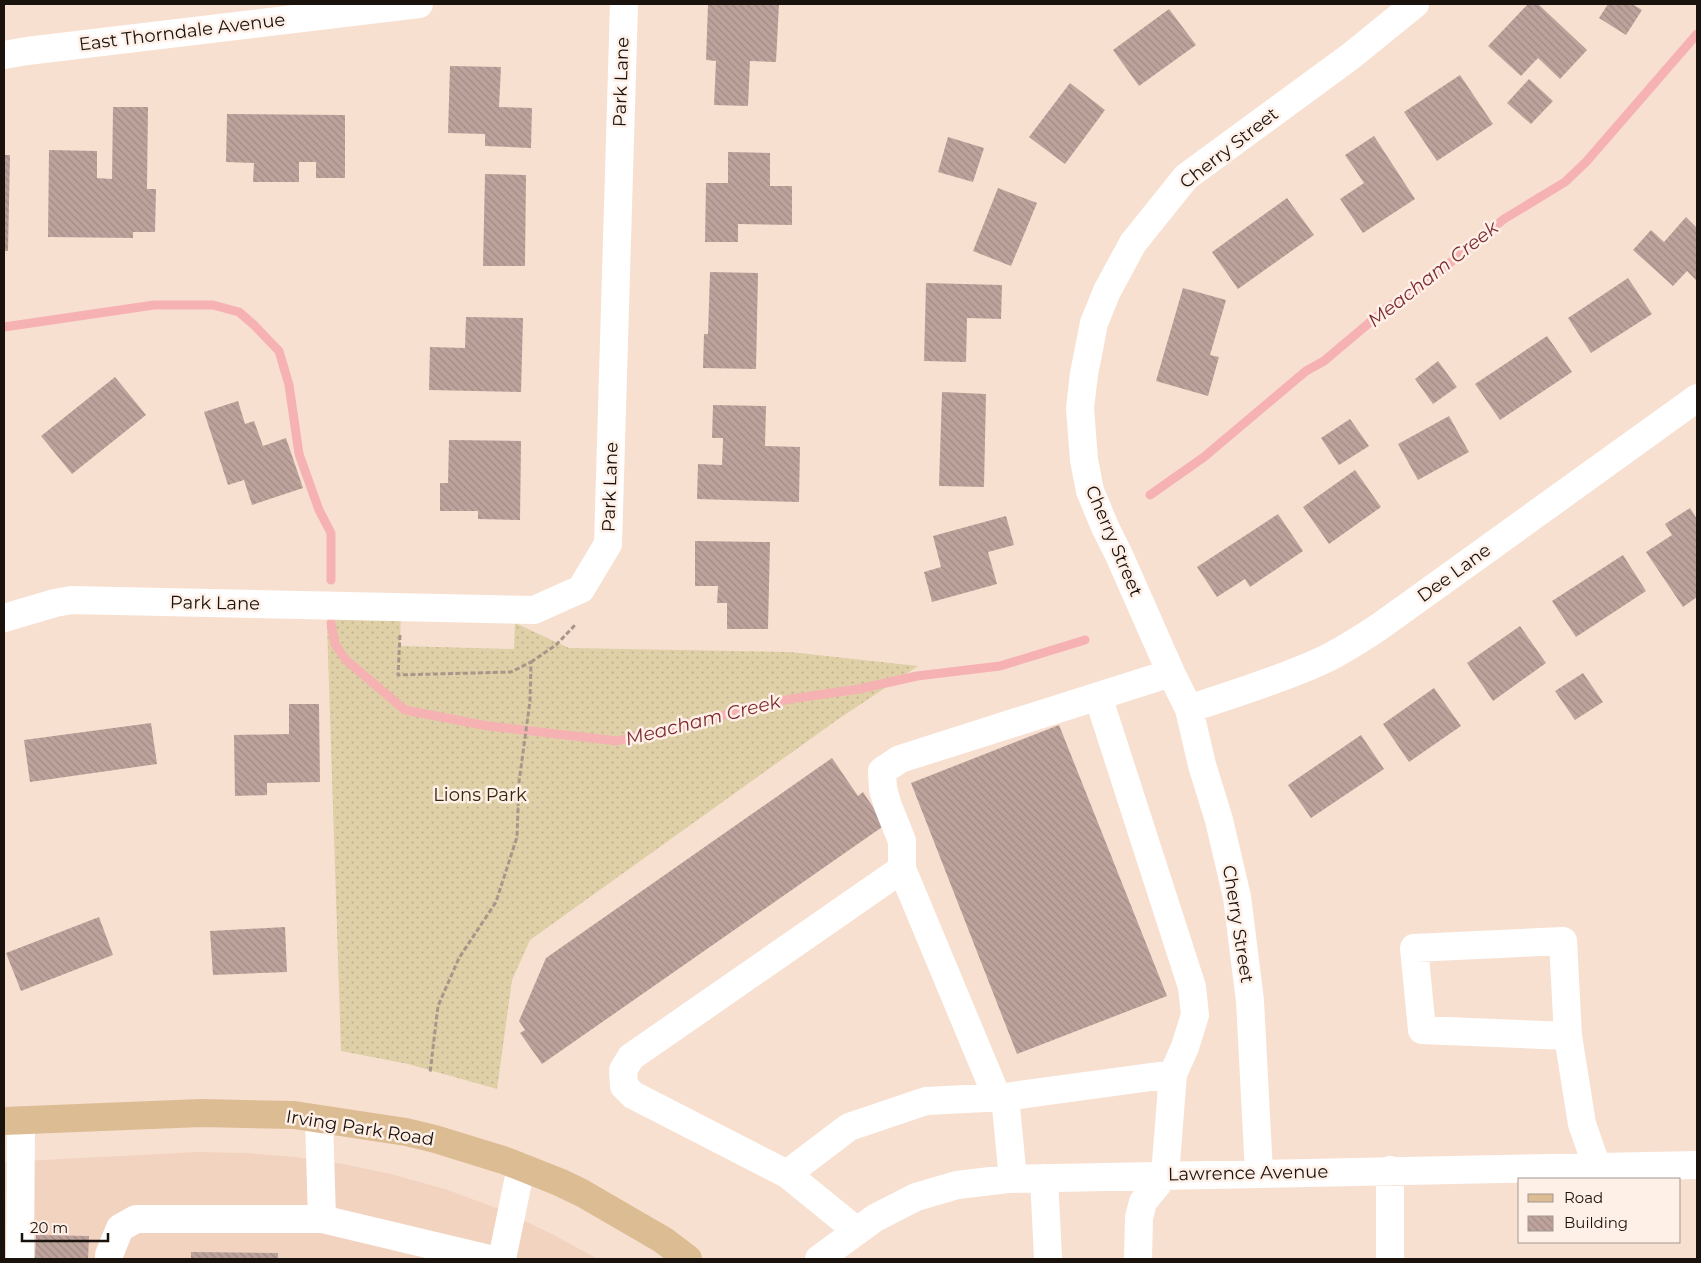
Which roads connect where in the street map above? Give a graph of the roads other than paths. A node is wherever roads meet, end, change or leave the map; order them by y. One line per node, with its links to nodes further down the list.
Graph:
1 (419, 4): 4 (street, East Thorndale Avenue)
2 (624, 4): 6 (street, Park Lane)
3 (1415, 4): 7 (street, Cherry Street)
4 (4, 55)
5 (1697, 398): 9 (street, Dee Lane)
6 (4, 618)
7 (1171, 673): 8 (street); 9 (street, Cherry Street)
8 (1098, 696): 10 (street); 12 (street)
9 (1189, 709): 20 (street, Cherry Street)
10 (902, 869): 13 (street); 21 (street)
11 (1568, 1036): 11 (street); 18 (street)
12 (1173, 1074): 13 (street); 22 (street)
13 (1001, 1097): 21 (street); 24 (street)
14 (319, 1119): 15 (main road, Irving Park Road); 17 (main road, Irving Park Road); 25 (street)
15 (12, 1121): 28 (street)
16 (1697, 1165): 18 (street, Lawrence Avenue)
17 (521, 1167): 31 (street); 32 (main road, Irving Park Road)
18 (1598, 1167): 19 (street, Lawrence Avenue)
19 (1390, 1170): 20 (street, Lawrence Avenue); 35 (street)
20 (1259, 1173): 22 (street, Lawrence Avenue)
21 (787, 1174): 26 (street)
22 (1165, 1175): 23 (street, Lawrence Avenue); 34 (street)
23 (1044, 1178): 24 (street, Lawrence Avenue); 27 (street)
24 (1013, 1179): 26 (street, Lawrence Avenue)
25 (322, 1218): 29 (street); 30 (street)
26 (857, 1231): 33 (street, Lawrence Avenue)
27 (1048, 1257)
28 (20, 1259)
29 (109, 1259)
30 (490, 1259)
31 (502, 1259)
32 (688, 1259)
33 (819, 1259)
34 (1138, 1259)
35 (1390, 1259)

